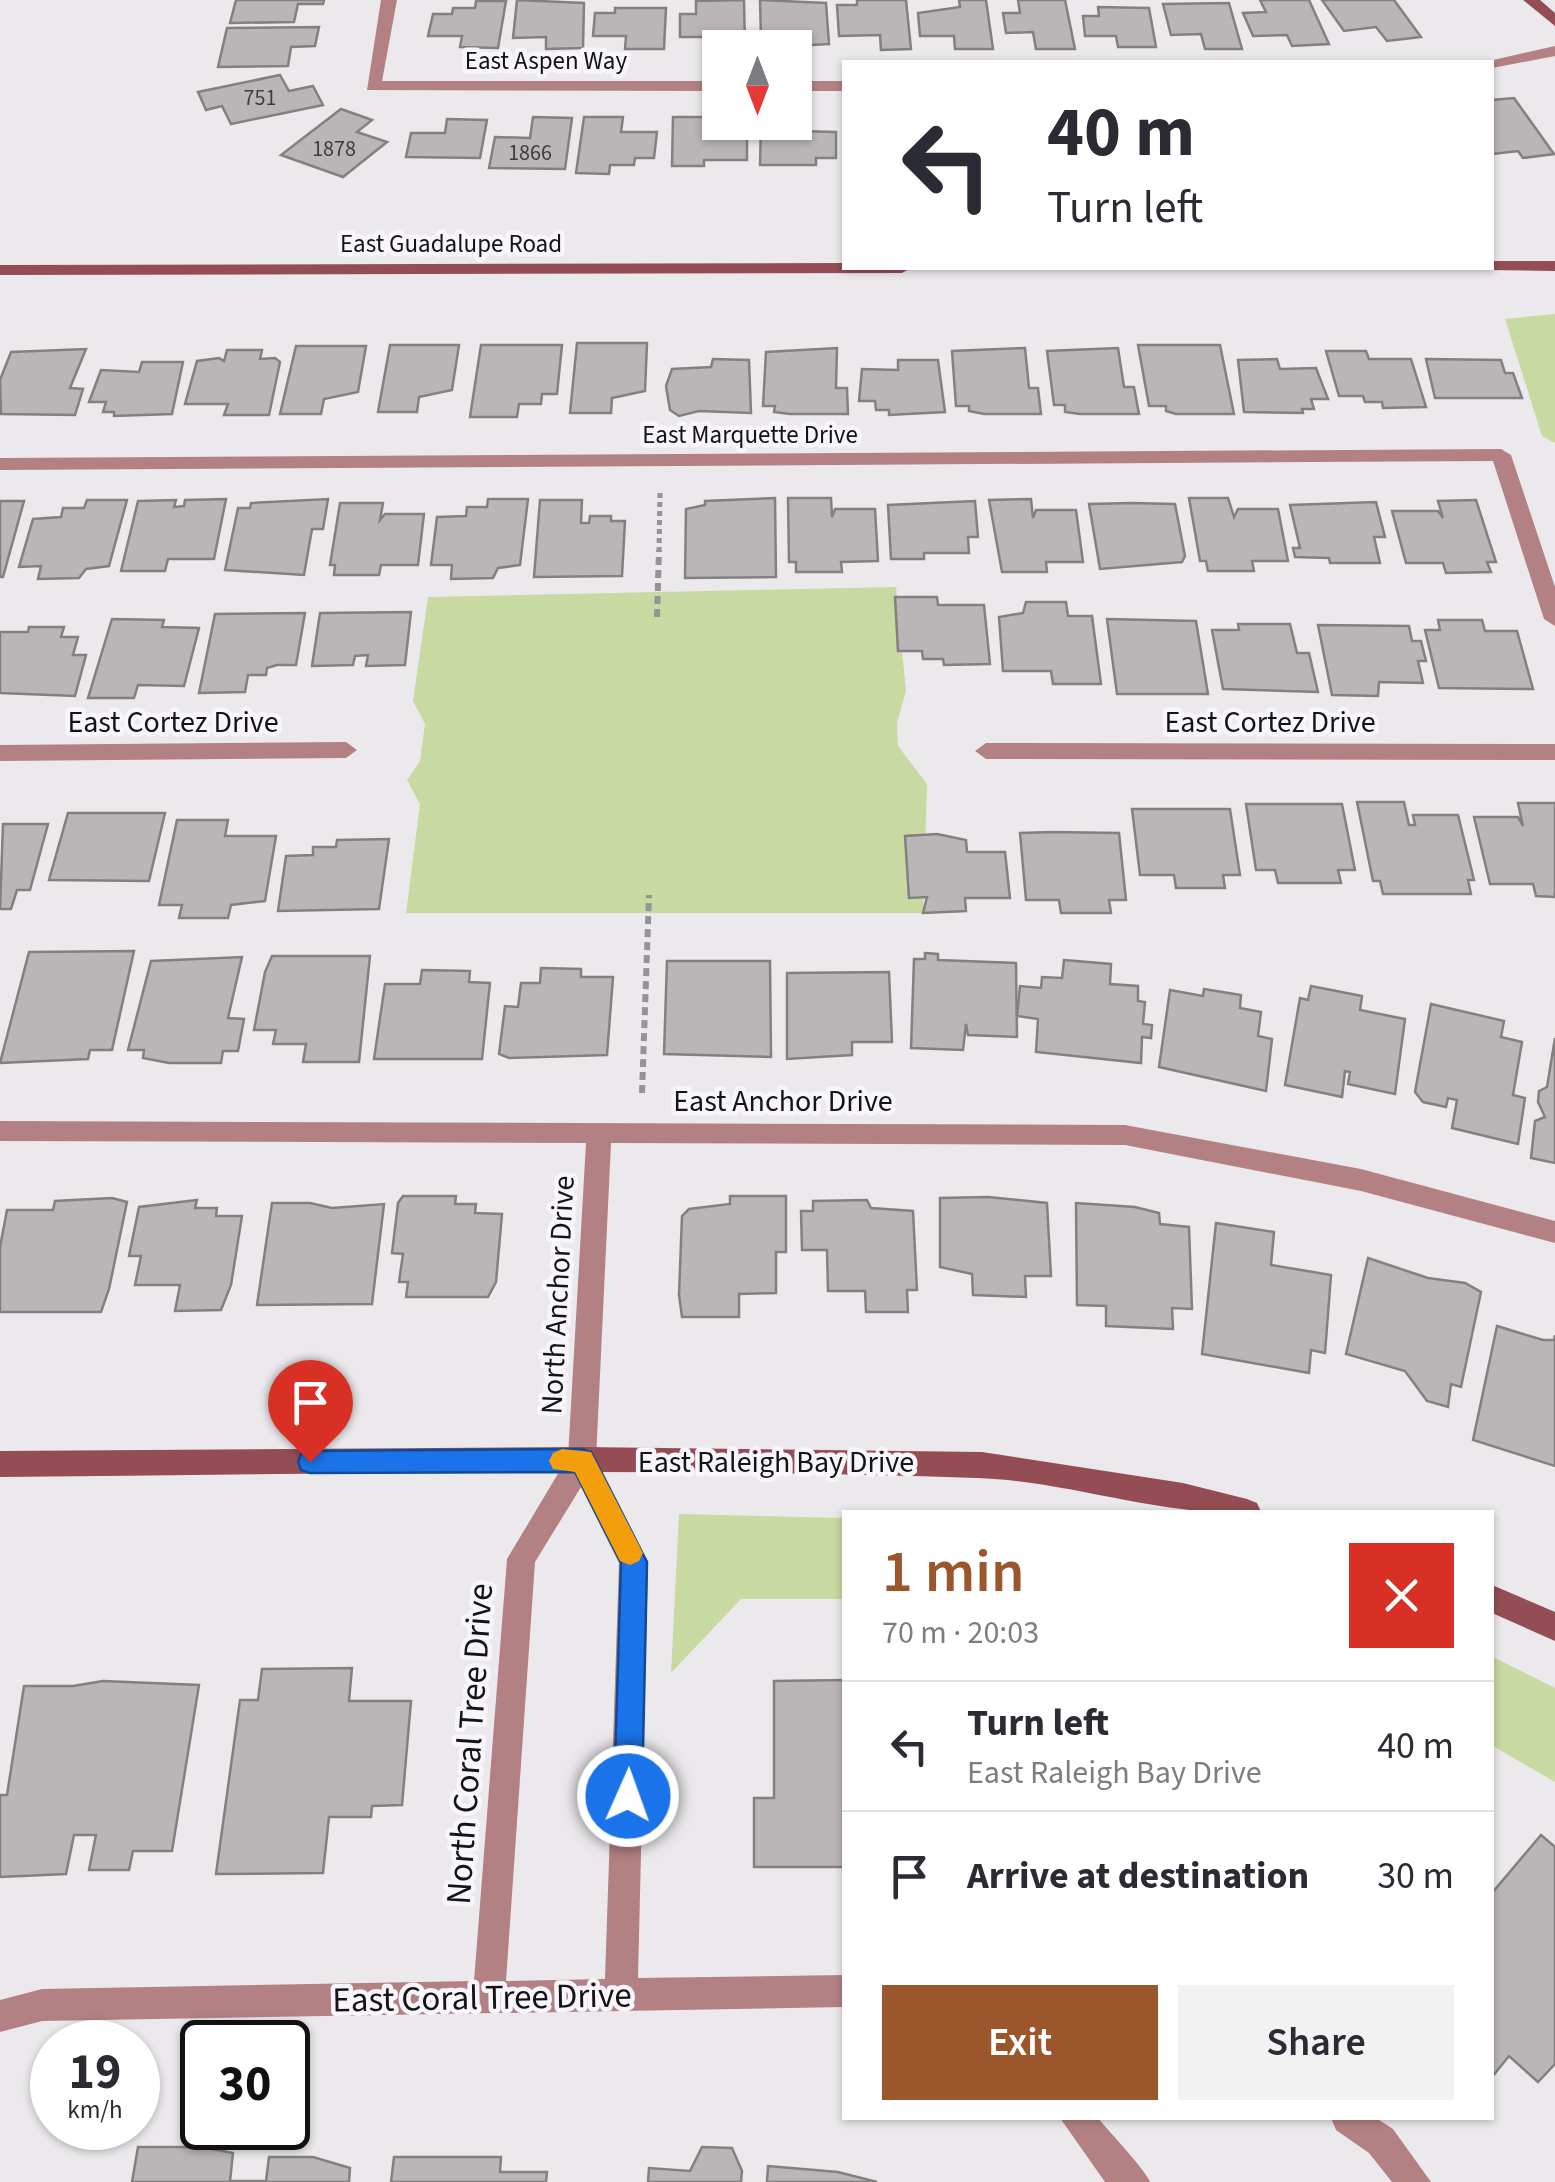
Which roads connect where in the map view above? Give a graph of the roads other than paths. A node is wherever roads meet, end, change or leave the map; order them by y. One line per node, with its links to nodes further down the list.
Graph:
1 (388, 0): 6 (street, East Aspen Way)
2 (1530, 0): 3 (main road)
3 (1555, 20)
4 (1555, 51): 5 (street)
5 (1494, 63)
6 (702, 86)
7 (812, 86): 8 (street)
8 (842, 86)
9 (1494, 266): 10 (main road)
10 (1555, 266)
11 (842, 268): 12 (main road, East Guadalupe Road)
12 (0, 270)
13 (0, 464): 14 (street, East Marquette Drive)
14 (1555, 619)
15 (346, 750): 18 (street, East Cortez Drive)
16 (986, 752): 17 (street, East Cortez Drive)
17 (1555, 752)
18 (0, 753)
19 (0, 1131): 20 (street, East Anchor Drive)
20 (599, 1132): 21 (street, East Anchor Drive); 22 (street, North Anchor Drive)
21 (1555, 1232)
22 (582, 1460): 23 (main road, East Raleigh Bay Drive); 24 (main road, East Raleigh Bay Drive); 28 (street); 29 (street, North Coral Tree Drive)
23 (0, 1464)
24 (1239, 1510)
25 (1494, 1599): 26 (main road)
26 (1555, 1627)
27 (842, 1991): 28 (street, East Coral Tree Drive)
28 (621, 1996): 29 (street, East Coral Tree Drive)
29 (488, 1998): 30 (street, East Coral Tree Drive)
30 (0, 2016)
31 (1079, 2120): 33 (street)
32 (1351, 2120): 34 (street)
33 (1133, 2182)
34 (1414, 2182)

